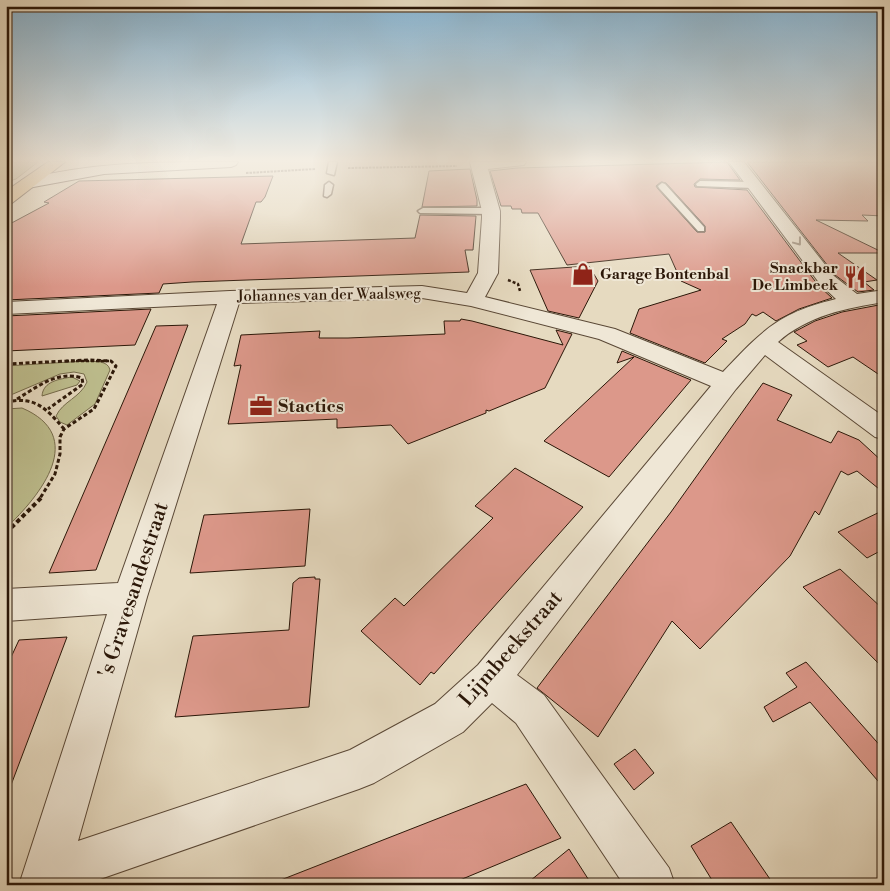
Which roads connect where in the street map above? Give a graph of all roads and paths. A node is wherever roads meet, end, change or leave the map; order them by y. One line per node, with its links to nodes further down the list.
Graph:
1 (489, 204): 5 (street)
2 (678, 204): 6 (lane)
3 (768, 204): 8 (street, one-way to 8)
4 (423, 211): 5 (lane)
5 (491, 211): 9 (street)
6 (701, 229)
7 (230, 298): 9 (street, Johannes van der Waalsweg); 10 (street, Johannes van der Waalsweg); 20 (street, 's Gravesandestraat)
8 (868, 298): 11 (street, Lijmbeekstraat)
9 (472, 300): 13 (street, Johannes van der Waalsweg)
10 (6, 308)
11 (764, 343): 13 (street, Lijmbeekstraat); 18 (street)
12 (6, 364): 17 (path)
13 (727, 383): 22 (street, Lijmbeekstraat)
14 (17, 399): 15 (path); 16 (path); 16 (path)
15 (6, 402)
16 (48, 409): 17 (path)
17 (64, 429): 19 (path)
18 (884, 430)
19 (6, 534)
20 (130, 597): 21 (street); 23 (street, 's Gravesandestraat)
21 (6, 605)
22 (492, 678): 23 (street, Lijmbeekstraat); 24 (street)
23 (43, 880)
24 (652, 885)

